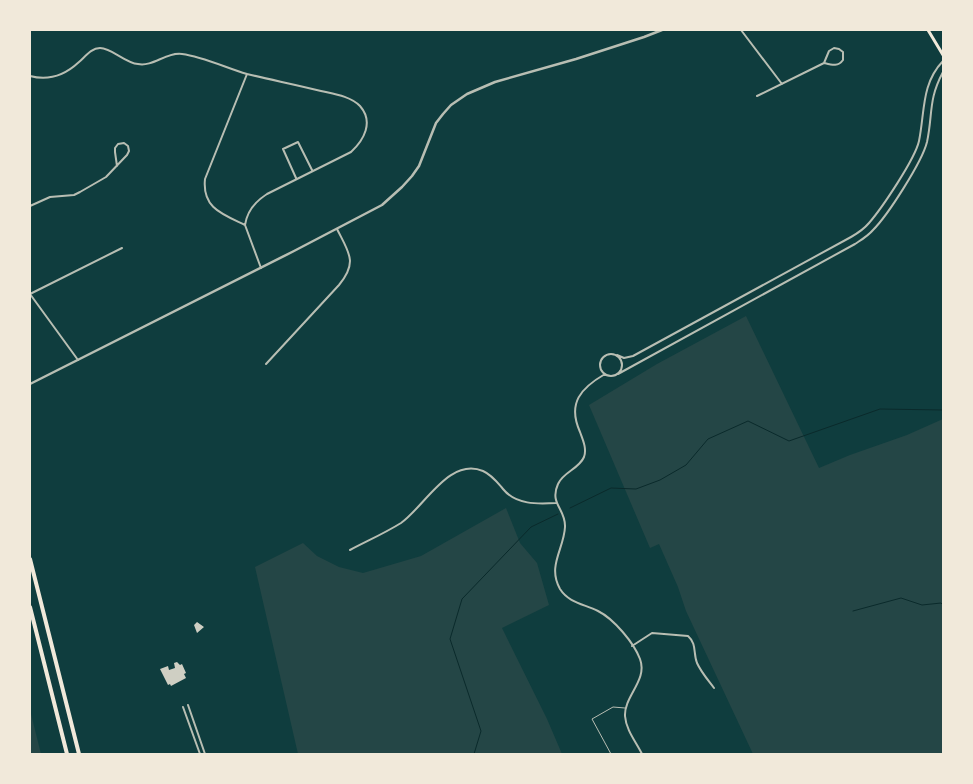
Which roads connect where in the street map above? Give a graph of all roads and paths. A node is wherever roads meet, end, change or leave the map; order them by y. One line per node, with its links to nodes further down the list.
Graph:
1 (662, 30): 25 (street)
2 (741, 30): 12 (street)
3 (928, 30): 4 (main road)
4 (943, 55)
5 (943, 61): 14 (street)
6 (824, 63): 6 (street); 12 (street)
7 (943, 72): 11 (street)
8 (247, 74): 9 (street); 19 (street); 24 (street)
9 (30, 76)
10 (943, 77): 11 (street)
11 (938, 81): 15 (street)
12 (782, 84): 13 (street)
13 (757, 96)
14 (924, 97): 15 (street); 16 (street)
15 (932, 98): 17 (street)
16 (922, 111): 17 (street); 21 (street)
17 (930, 111): 22 (street)
18 (117, 166): 18 (street); 23 (street)
19 (312, 170): 20 (street); 20 (street)
20 (296, 178): 24 (street)
21 (886, 198): 22 (street); 29 (street)
22 (893, 202): 33 (street)
23 (30, 206)
24 (245, 225): 27 (street)
25 (337, 229): 27 (street); 31 (street)
26 (122, 248): 28 (street)
27 (261, 268): 30 (street)
28 (30, 294): 30 (street)
29 (617, 355): 32 (street); 33 (street)
30 (78, 360): 34 (street)
31 (266, 364)
32 (605, 374): 33 (street); 35 (street)
33 (618, 374)
34 (30, 384)
35 (556, 503): 36 (street); 39 (street)
36 (350, 550)
37 (30, 559): 45 (highway)
38 (30, 607): 44 (highway)
39 (632, 646): 40 (street); 43 (street)
40 (714, 688)
41 (188, 705): 47 (street)
42 (183, 707): 46 (street)
43 (626, 708): 48 (lane); 49 (street)
44 (67, 754)
45 (79, 754)
46 (200, 754)
47 (205, 754)
48 (610, 754)
49 (642, 754)

